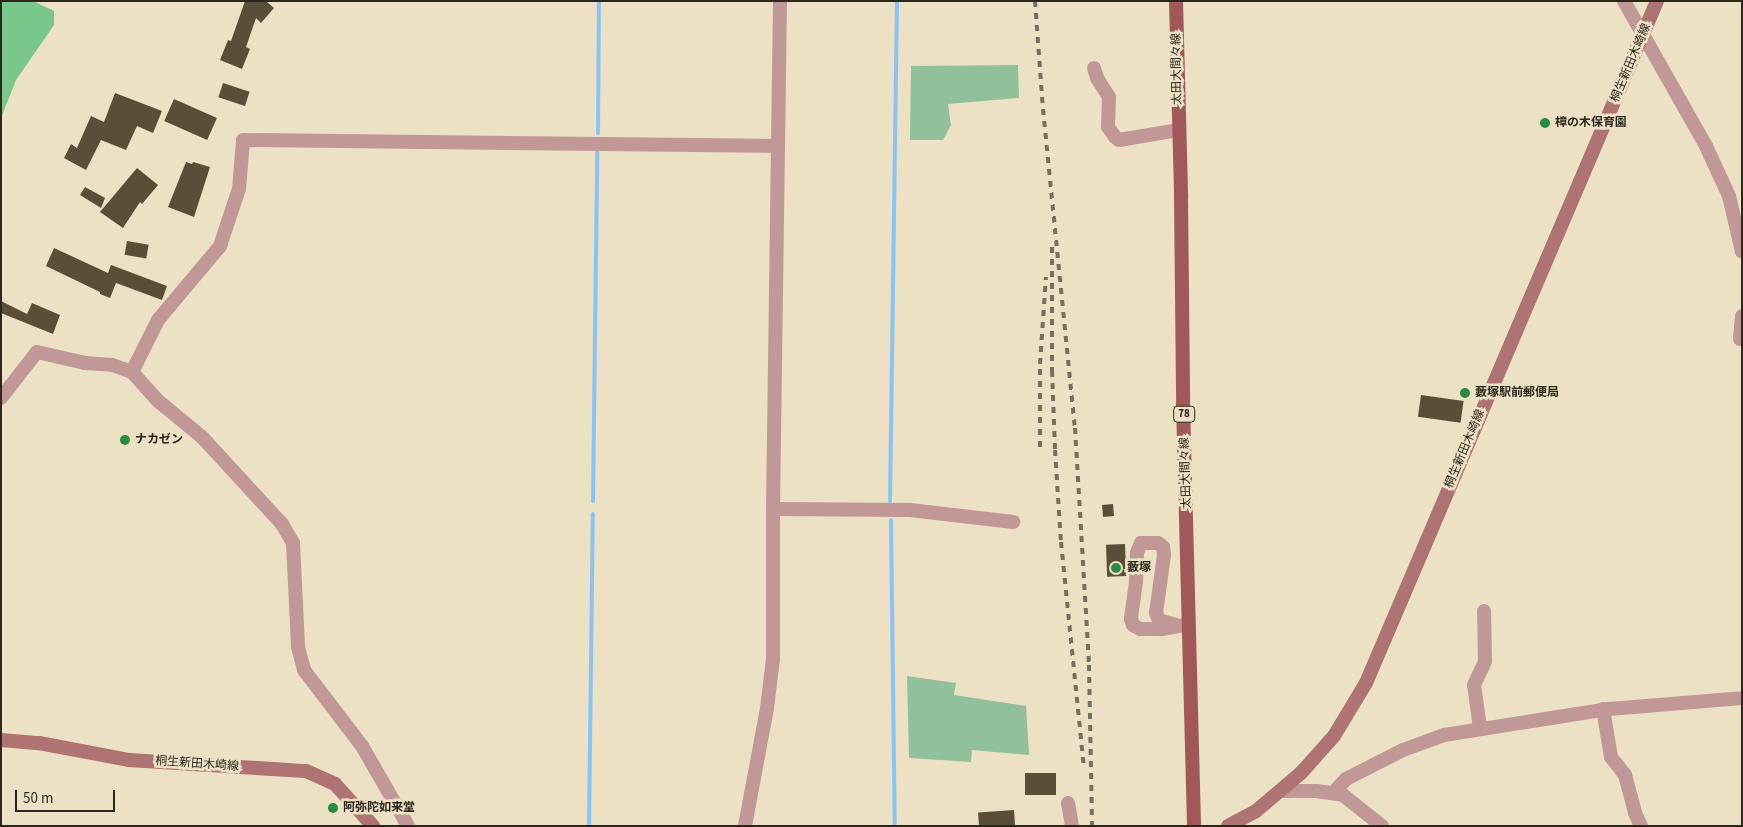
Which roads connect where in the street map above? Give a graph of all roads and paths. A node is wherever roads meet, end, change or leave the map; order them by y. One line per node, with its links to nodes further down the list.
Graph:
1 (780, 1): 8 (street)
2 (1176, 1): 7 (main road, 太田大間々線 / 78)
3 (1624, 1): 5 (street)
4 (1657, 1): 5 (main road, 桐生新田木崎線)
5 (1642, 36): 9 (street); 22 (main road, 桐生新田木崎線)
6 (1094, 68): 7 (street)
7 (1179, 130): 17 (main road, 太田大間々線 / 78)
8 (778, 146): 12 (street); 14 (street)
9 (1742, 252)
10 (1742, 316): 11 (street)
11 (1740, 339)
12 (132, 372): 13 (street); 26 (street)
13 (1, 398)
14 (773, 509): 15 (street); 27 (street)
15 (1013, 522)
16 (1484, 611): 20 (street)
17 (1182, 624): 17 (street); 29 (main road, 太田大間々線 / 78)
18 (1742, 698): 19 (street)
19 (1603, 709): 20 (street); 32 (street)
20 (1480, 728): 23 (street)
21 (1, 740): 25 (main road, 桐生新田木崎線)
22 (1283, 791): 23 (street); 30 (main road, 桐生新田木崎線)
23 (1333, 793): 31 (street)
24 (1068, 803): 28 (street)
25 (373, 826)
26 (408, 826)
27 (745, 826)
28 (1072, 826)
29 (1194, 826)
30 (1228, 826)
31 (1382, 826)
32 (1641, 826)

